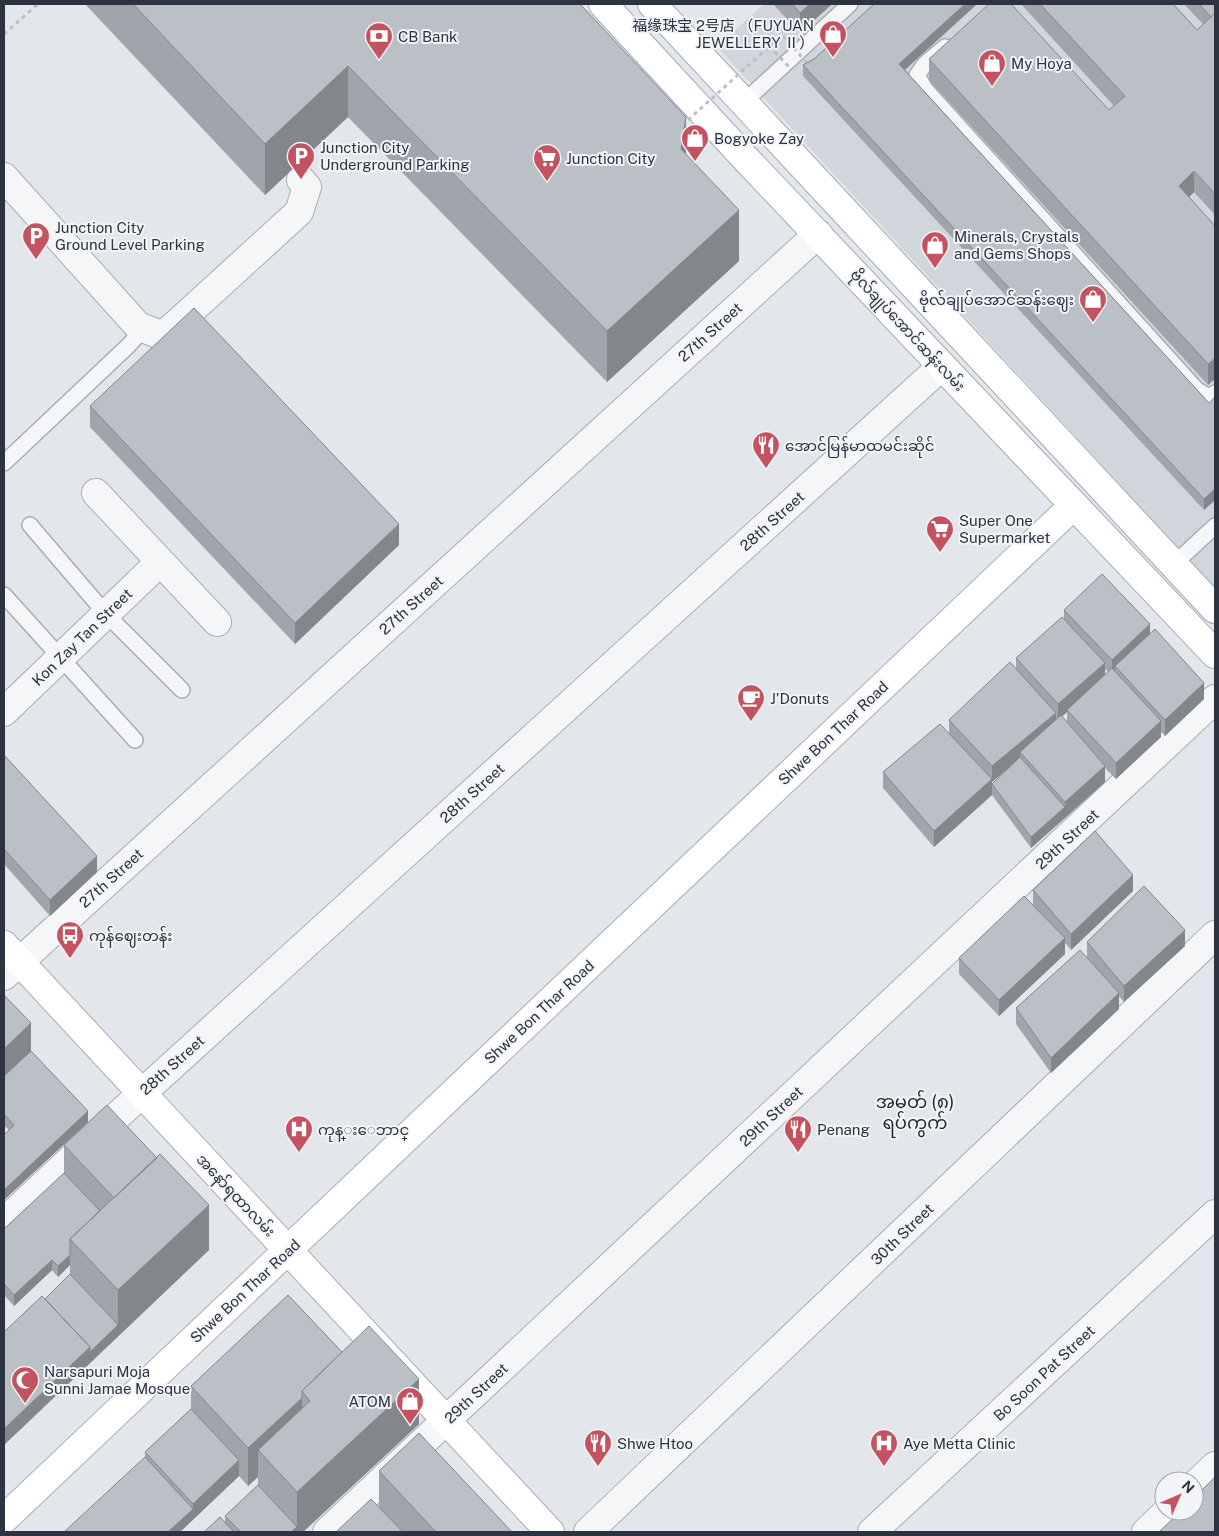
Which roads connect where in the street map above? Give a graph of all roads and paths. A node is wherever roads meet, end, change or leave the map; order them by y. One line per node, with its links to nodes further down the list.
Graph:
1 (38, 4): 5 (path)
2 (603, 4): 14 (main road, ဗိုလ်ချုပ်အောင်ဆန်းလမ်း)
3 (652, 4): 10 (main road)
4 (850, 4): 10 (lane)
5 (4, 34)
6 (953, 40): 17 (lane)
7 (770, 46): 8 (path, bridge); 9 (path, bridge); 11 (path, bridge)
8 (790, 68)
9 (814, 70)
10 (744, 102): 24 (main road)
11 (682, 126)
12 (300, 180): 15 (street)
13 (12, 185): 15 (street)
14 (818, 234): 16 (main road, ဗိုလ်ချုပ်အောင်ဆန်းလမ်း); 36 (street, 27th Street)
15 (147, 324): 18 (lane)
16 (942, 366): 20 (main road, ဗိုလ်ချုပ်အောင်ဆန်းလမ်း); 37 (street, 28th Street)
17 (1215, 393)
18 (4, 463)
19 (96, 493): 23 (street)
20 (1074, 505): 29 (main road, ဗိုလ်ချုပ်အောင်ဆန်းလမ်း); 40 (main road, Shwe Bon Thar Road)
21 (30, 525): 27 (lane)
22 (1215, 526): 24 (lane)
23 (160, 562): 27 (street, Kon Zay Tan Street); 28 (street)
24 (1173, 565): 26 (main road)
25 (4, 595): 30 (lane)
26 (1215, 609)
27 (106, 614): 30 (street, Kon Zay Tan Street); 31 (lane)
28 (217, 622)
29 (1215, 654)
30 (60, 658): 33 (street, Kon Zay Tan Street); 34 (lane)
31 (182, 690)
32 (1215, 699): 41 (street, 29th Street)
33 (4, 712)
34 (135, 740)
35 (1215, 935): 48 (street, 30th Street)
36 (9, 961): 37 (main road, အနော်ရထာလမ်း)
37 (142, 1093): 39 (street, 28th Street); 40 (main road, အနော်ရထာလမ်း)
38 (1215, 1214): 49 (street, Bo Soon Pat Street)
39 (4, 1222)
40 (288, 1250): 41 (main road, အနော်ရထာလမ်း); 44 (main road, Shwe Bon Thar Road)
41 (446, 1421): 46 (street, 29th Street); 47 (main road, အနော်ရထာလမ်း)
42 (1215, 1466): 43 (street)
43 (1204, 1476)
44 (4, 1519)
45 (1158, 1521): 50 (street)
46 (327, 1532)
47 (550, 1532)
48 (588, 1532)
49 (872, 1532)
50 (1146, 1532)

